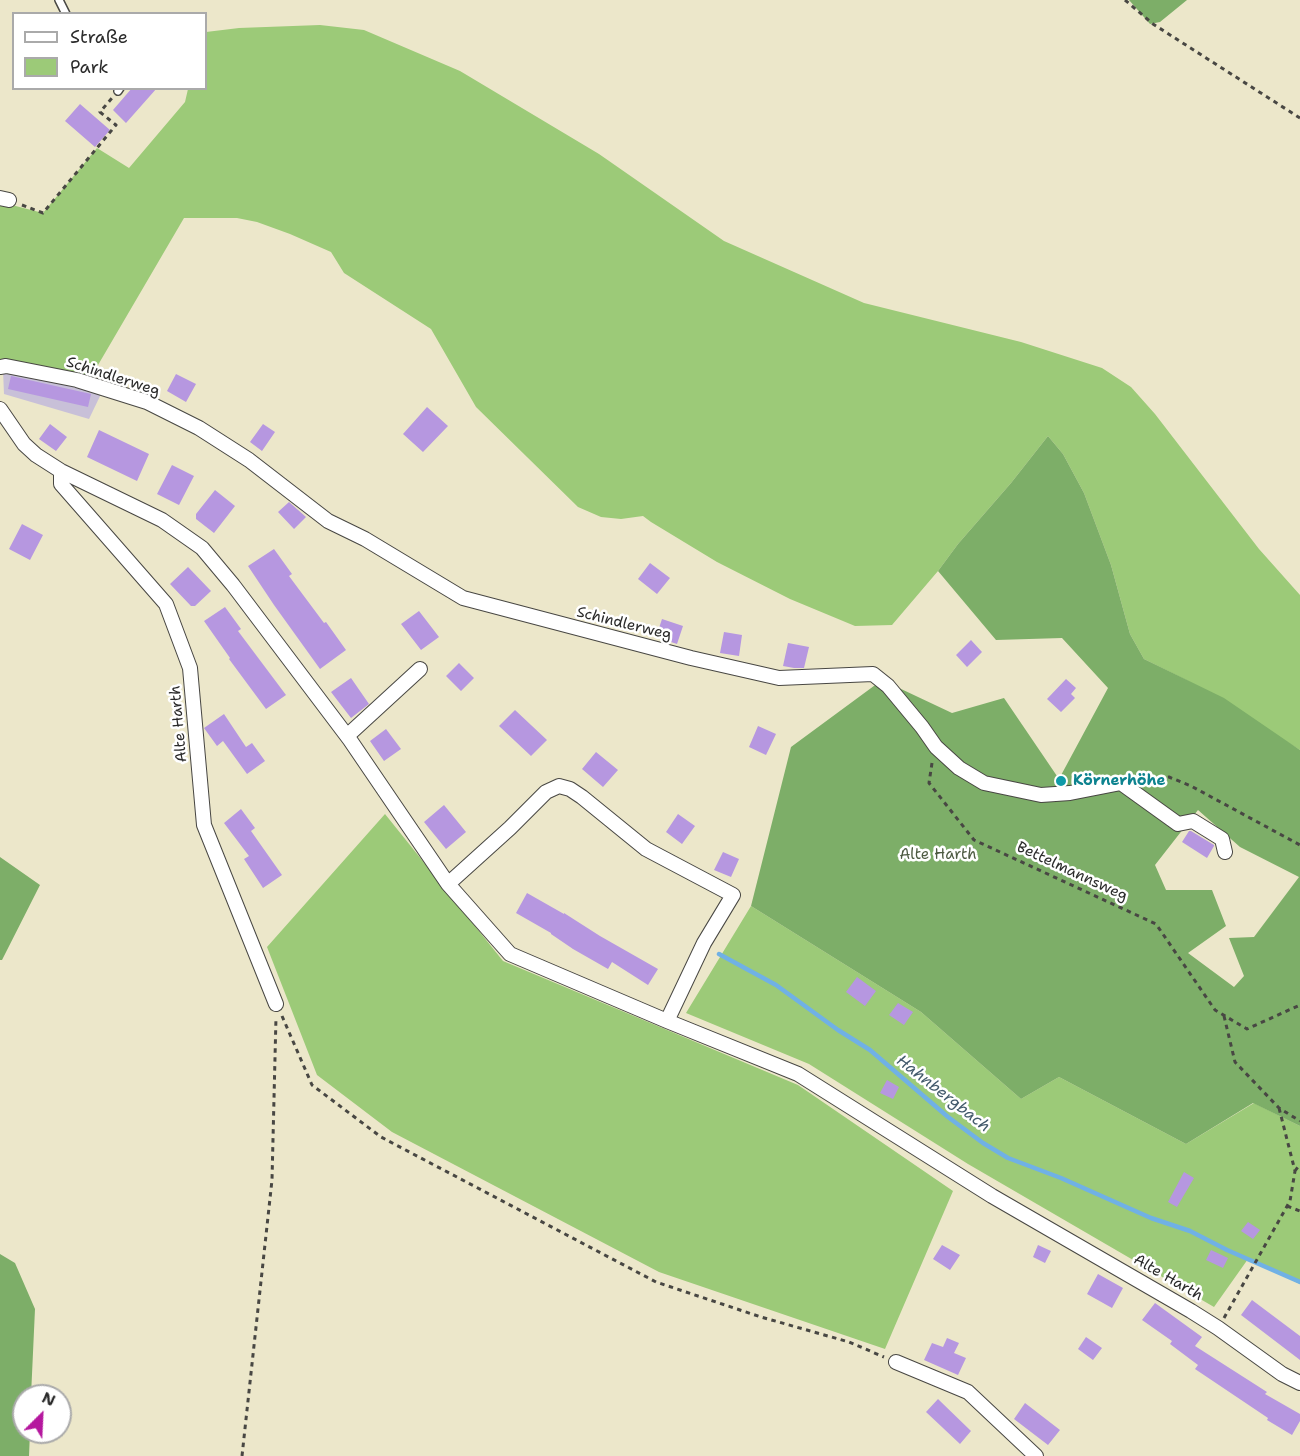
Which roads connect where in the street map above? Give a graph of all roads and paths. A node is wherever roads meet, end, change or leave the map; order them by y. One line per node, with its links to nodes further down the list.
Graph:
1 (1125, 0): 3 (path)
2 (119, 90): 4 (path)
3 (1300, 118)
4 (5, 199)
5 (0, 367): 10 (street, Schindlerweg)
6 (0, 409): 7 (street, Alte Harth)
7 (61, 471): 9 (street, Alte Harth); 15 (street, Alte Harth)
8 (420, 669): 9 (street)
9 (347, 736): 14 (street, Alte Harth)
10 (936, 747): 11 (street, Schindlerweg); 17 (path, Bettelmannsweg)
11 (1121, 783): 12 (path); 13 (street)
12 (1300, 845)
13 (1225, 852)
14 (448, 884): 18 (street, Alte Harth); 18 (street)
15 (276, 1004): 26 (path); 28 (path)
16 (1300, 1005): 17 (path)
17 (1224, 1016): 19 (path)
18 (667, 1021): 25 (street, Alte Harth)
19 (1279, 1108): 20 (path); 22 (path)
20 (1300, 1121)
21 (1300, 1164): 22 (path)
22 (1295, 1171): 23 (path)
23 (1287, 1206): 24 (path); 25 (path)
24 (1300, 1211)
25 (1218, 1328): 27 (street, Alte Harth)
26 (896, 1362): 29 (street)
27 (1300, 1383)
28 (242, 1456)
29 (1036, 1456)

